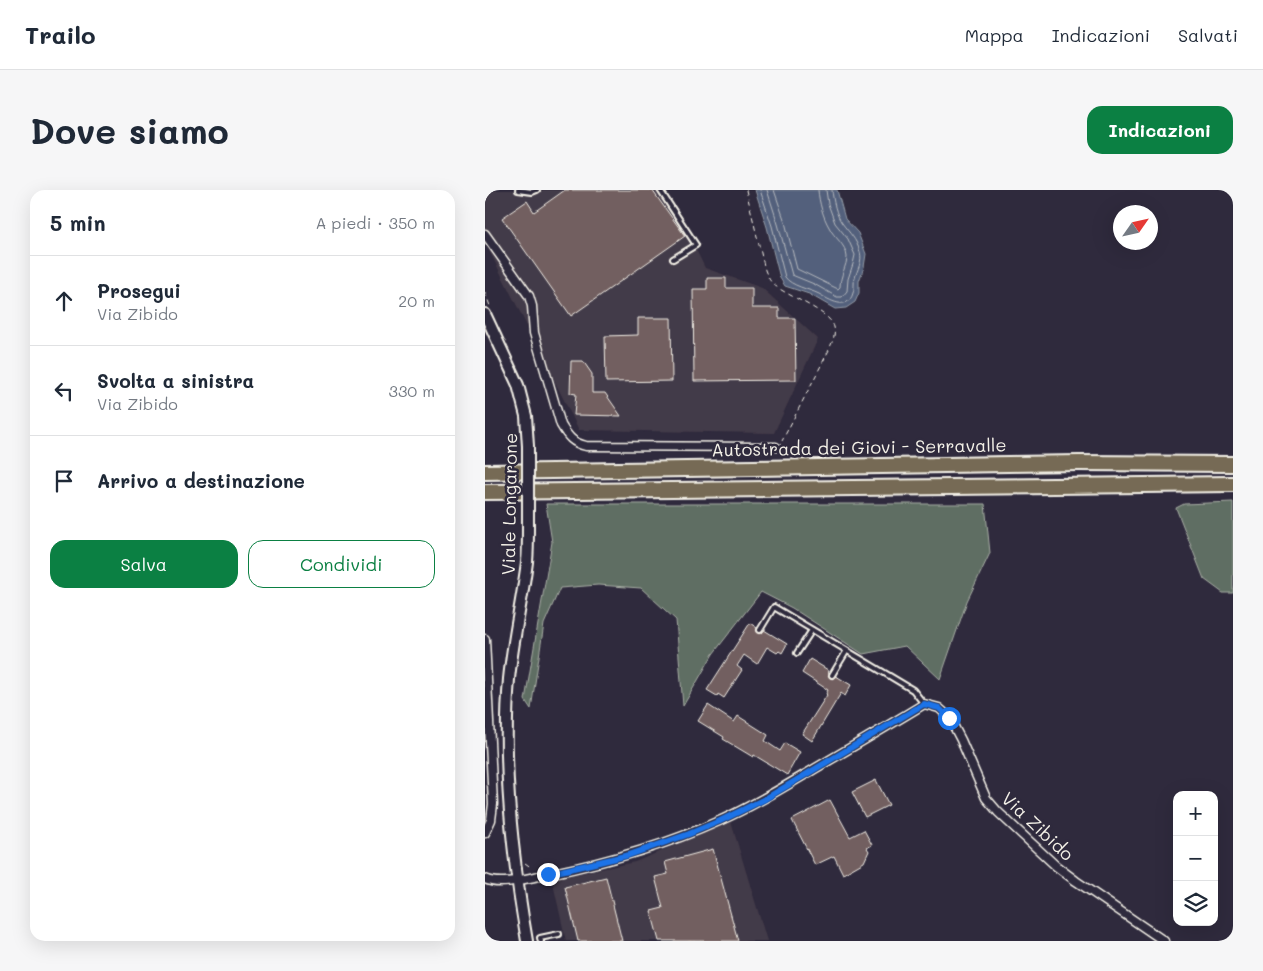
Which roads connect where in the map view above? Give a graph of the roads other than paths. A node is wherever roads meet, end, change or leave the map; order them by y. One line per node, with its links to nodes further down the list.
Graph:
1 (518, 190): 2 (lane)
2 (537, 190)
3 (660, 190): 5 (lane)
4 (485, 234): 7 (street)
5 (673, 259)
6 (485, 314): 21 (main road, Viale Longarone, bridge)
7 (776, 447)
8 (1233, 464): 9 (highway, Autostrada dei Giovi - Serravalle)
9 (485, 472)
10 (1233, 484): 11 (highway)
11 (485, 492)
12 (760, 630): 13 (lane)
13 (812, 630): 15 (lane); 16 (lane)
14 (485, 639): 19 (street)
15 (847, 652): 17 (lane); 18 (lane)
16 (797, 654)
17 (832, 675)
18 (924, 704): 21 (street); 25 (street, Via Zibido)
19 (485, 833)
20 (485, 879): 21 (street)
21 (517, 881): 23 (main road, Viale Longarone)
22 (559, 934): 24 (lane)
23 (527, 941)
24 (541, 941)
25 (1165, 941)

